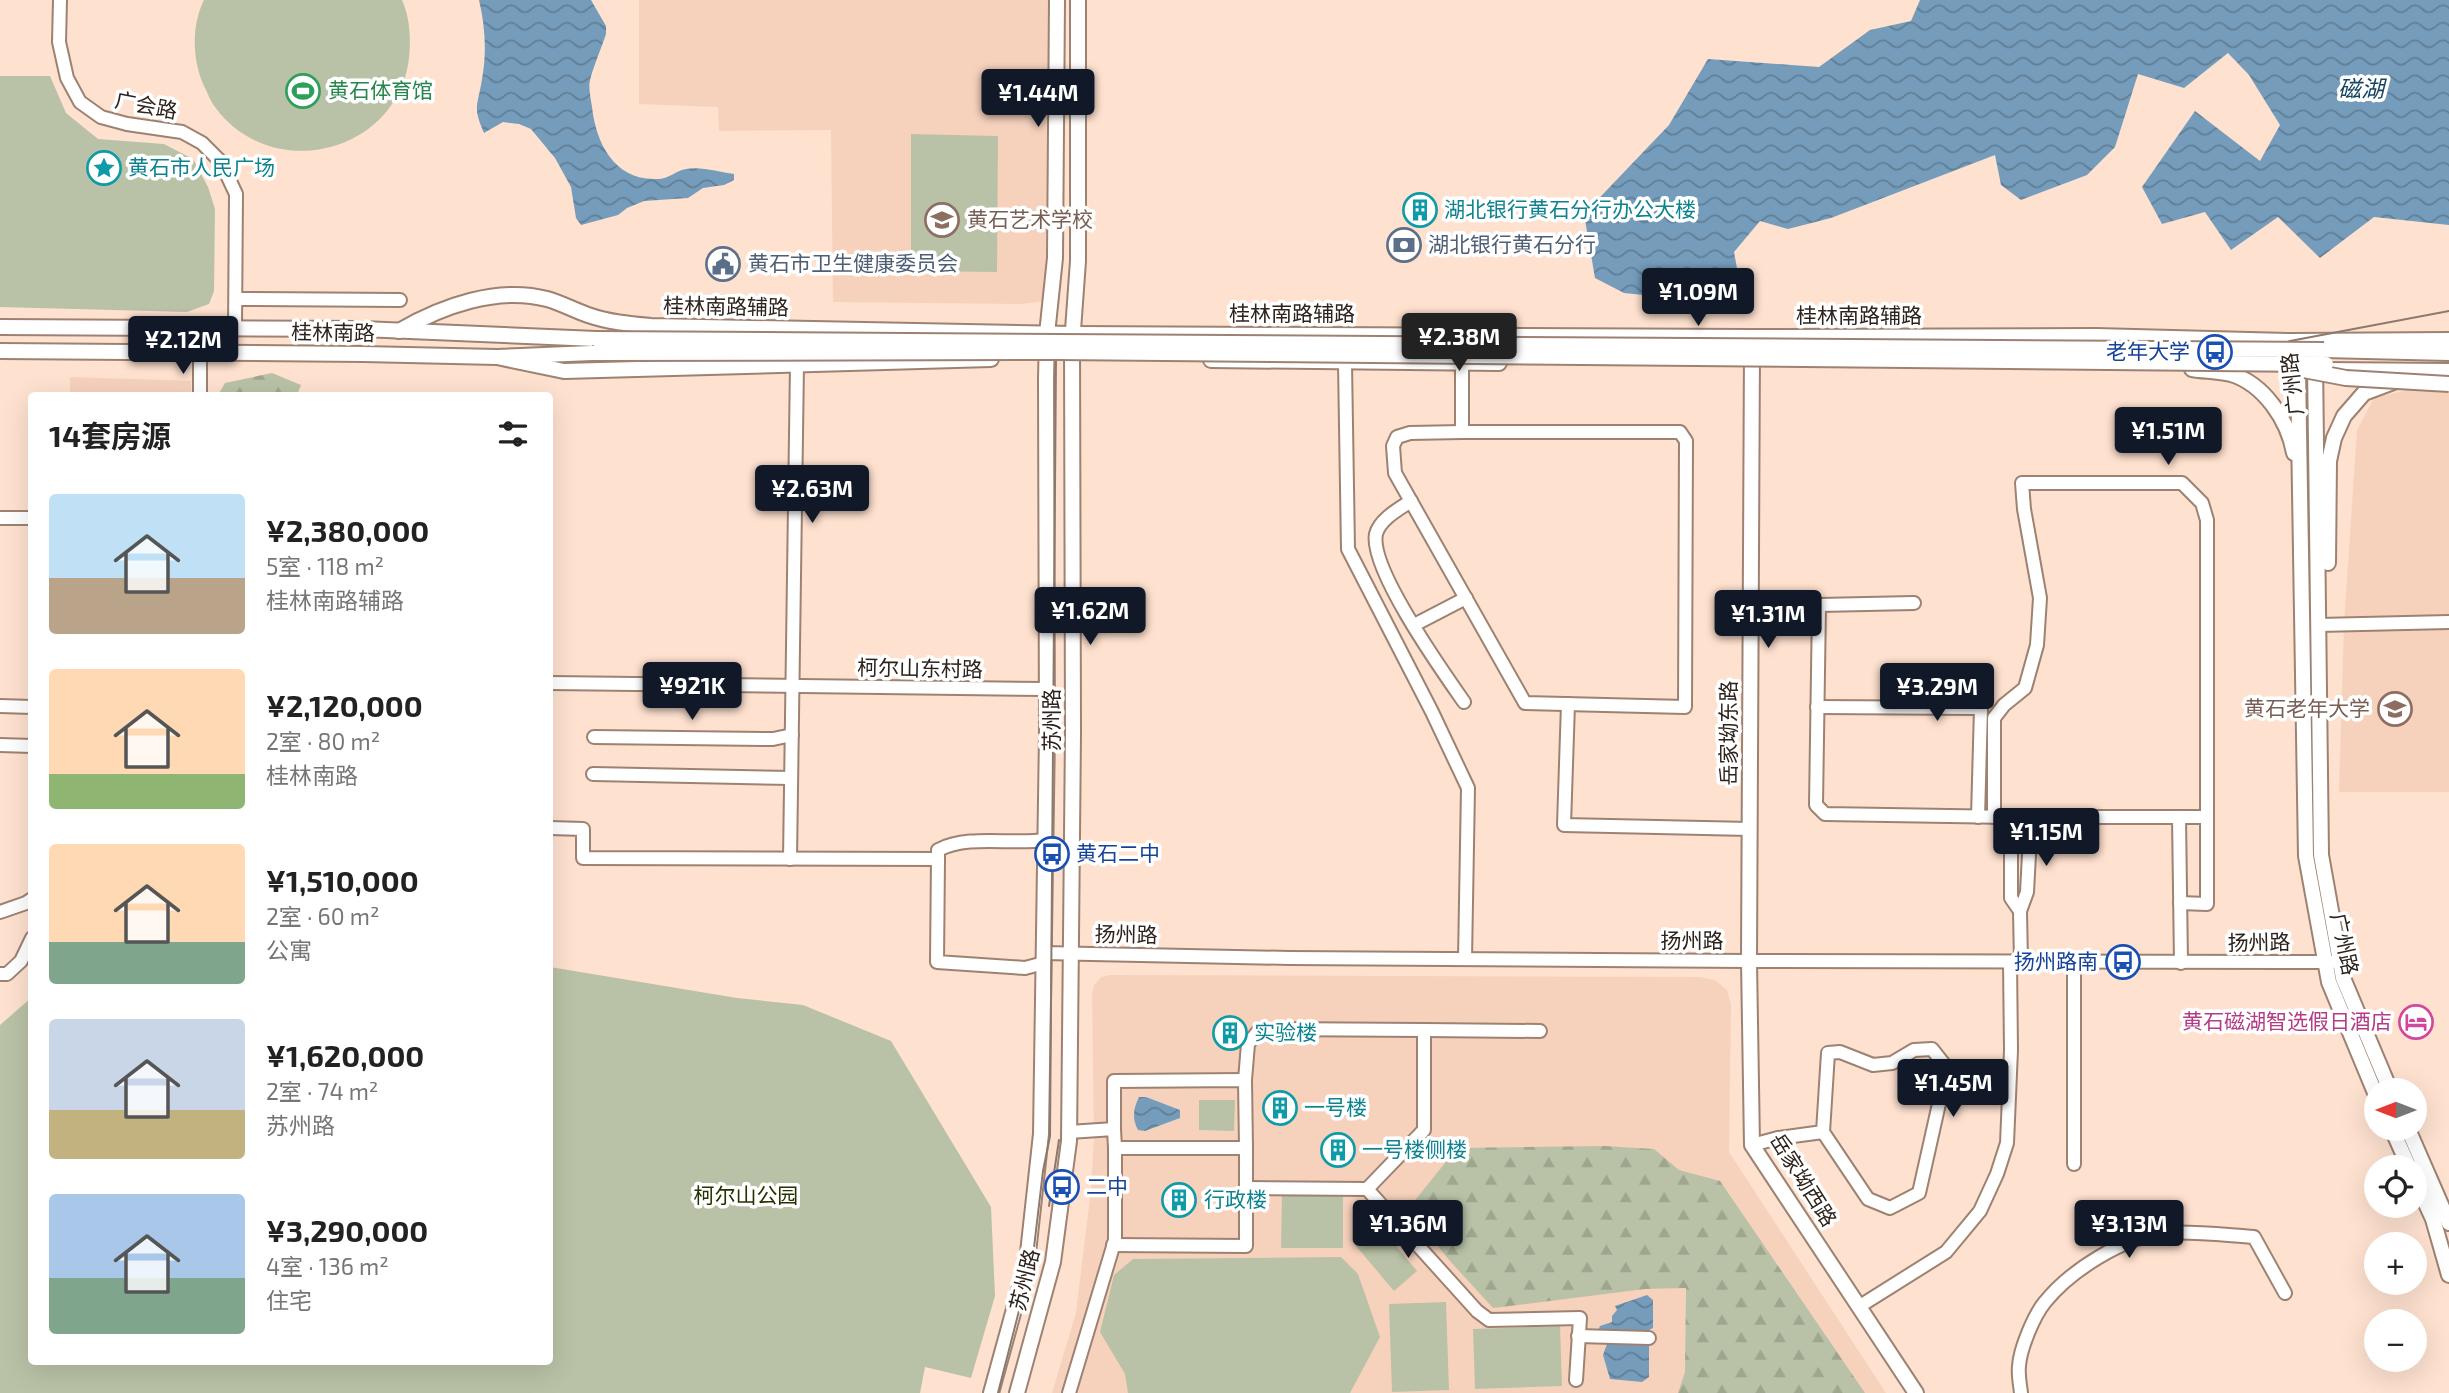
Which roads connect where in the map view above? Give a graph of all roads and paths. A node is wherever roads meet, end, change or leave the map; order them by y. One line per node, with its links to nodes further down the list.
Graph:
1 (60, 0): 4 (street, 广会路)
2 (1057, 0): 9 (main road, 苏州路)
3 (1078, 0): 10 (main road, 苏州路)
4 (236, 299): 5 (street); 7 (street, 广会路)
5 (400, 300)
6 (0, 327): 7 (main road, 桂林南路)
7 (235, 328): 8 (main road, 桂林南路)
8 (399, 331): 9 (main road, 桂林南路辅路); 14 (main road, 桂林南路)
9 (1047, 334): 10 (main road, 桂林南路辅路); 19 (main road, 苏州路)
10 (1073, 334): 11 (main road, 桂林南路辅路); 20 (main road, 苏州路)
11 (1753, 337): 12 (main road, 桂林南路辅路); 21 (main road, 岳家坳东路)
12 (2311, 340): 13 (main road, 桂林南路辅路); 28 (main road, 广州路); 29 (main road, 广州路)
13 (2449, 340)
14 (594, 346): 17 (main road, bridge); 18 (main road); 24 (main road, bridge)
15 (0, 351): 16 (main road, 桂林南路)
16 (200, 352): 18 (main road, 桂林南路); 32 (street)
17 (2449, 353)
18 (497, 357): 25 (main road)
19 (1047, 358): 20 (main road); 25 (main road); 47 (main road, 苏州路)
20 (1073, 358): 22 (main road); 77 (main road, 苏州路)
21 (1752, 362): 23 (main road); 27 (main road); 40 (main road, 岳家坳东路)
22 (1345, 363): 23 (main road); 79 (street)
23 (1462, 363): 33 (street)
24 (2269, 363): 26 (main road, bridge); 31 (main road, bridge)
25 (797, 364): 46 (street)
26 (2449, 365)
27 (2192, 369): 28 (main road); 35 (main road)
28 (2298, 370): 29 (main road); 35 (main road, 广州路)
29 (2317, 370): 30 (main road); 42 (main road, 广州路)
30 (2449, 372): 42 (main road)
31 (2449, 384)
32 (200, 392)
33 (1462, 432): 34 (street); 49 (street)
34 (1411, 501): 38 (street); 44 (street)
35 (2299, 504): 83 (main road, 广州路)
36 (0, 518): 37 (street)
37 (28, 518)
38 (1466, 598): 44 (street); 49 (street)
39 (1914, 603): 41 (street)
40 (1751, 604): 41 (street); 68 (main road, 岳家坳东路)
41 (1819, 605): 53 (street)
42 (2319, 621): 43 (street); 84 (main road, 广州路)
43 (2449, 622)
44 (1415, 625): 48 (street)
45 (553, 683): 46 (street, 柯尔山东村路)
46 (793, 686): 47 (street, 柯尔山东村路); 55 (street)
47 (1046, 689): 69 (main road, 苏州路)
48 (1464, 702)
49 (1568, 704): 68 (street)
50 (2004, 705): 54 (street); 62 (street); 66 (street)
51 (0, 706): 52 (street)
52 (28, 706)
53 (1817, 707): 54 (street); 61 (street)
54 (1981, 708): 61 (street)
55 (792, 735): 56 (street); 60 (street)
56 (594, 737)
57 (0, 745): 58 (street)
58 (28, 746)
59 (593, 774): 60 (street)
60 (791, 778): 70 (street)
61 (1978, 817): 62 (street)
62 (1994, 817): 63 (street)
63 (2011, 817): 64 (street); 74 (street)
64 (2031, 817): 65 (street); 74 (street)
65 (2179, 817): 66 (street); 72 (street)
66 (2207, 817): 72 (street)
67 (553, 828): 70 (street)
68 (1750, 828): 80 (main road, 岳家坳东路)
69 (1045, 840): 71 (street); 78 (main road, 苏州路)
70 (790, 859): 71 (street)
71 (938, 859): 78 (street, 扬州路)
72 (2180, 903): 85 (street)
73 (28, 905): 75 (street)
74 (2020, 911): 81 (street)
75 (0, 912)
76 (28, 946): 86 (street)
77 (1071, 953): 78 (street, 扬州路); 79 (street, 扬州路); 93 (main road, 苏州路)
78 (1044, 958): 111 (main road, 苏州路)
79 (1465, 959): 80 (street, 扬州路)
80 (1749, 961): 81 (street, 扬州路); 96 (main road, 岳家坳西路)
81 (2015, 962): 82 (street, 扬州路); 107 (street)
82 (2074, 962): 85 (street, 扬州路); 99 (street)
83 (2325, 962): 84 (street, 扬州路); 85 (street, 扬州路); 89 (main road, 广州路)
84 (2340, 962): 90 (main road, 广州路)
85 (2181, 963)
86 (0, 974)
87 (1424, 1030): 88 (street); 91 (street); 101 (street)
88 (1541, 1031)
89 (2369, 1078)
90 (2385, 1078)
91 (1245, 1080): 92 (street); 97 (street)
92 (1114, 1129): 93 (street); 98 (street)
93 (1069, 1132): 112 (main road, 苏州路)
94 (1823, 1132): 94 (street); 96 (street)
95 (2412, 1141): 103 (main road)
96 (1752, 1145): 107 (main road, 岳家坳西路)
97 (1246, 1147): 98 (street); 100 (street)
98 (1115, 1148): 104 (street)
99 (2074, 1164)
100 (1246, 1188): 101 (street); 104 (street)
101 (1367, 1189): 108 (street)
102 (2427, 1206): 105 (main road)
103 (2449, 1223)
104 (1113, 1245): 113 (street)
105 (2449, 1275)
106 (2285, 1293): 115 (street)
107 (1860, 1306): 114 (main road, 岳家坳西路)
108 (1578, 1336): 109 (street); 110 (street)
109 (1642, 1338)
110 (1576, 1380)
111 (991, 1393)
112 (1017, 1393)
113 (1069, 1393)
114 (1916, 1393)
115 (2021, 1393)

